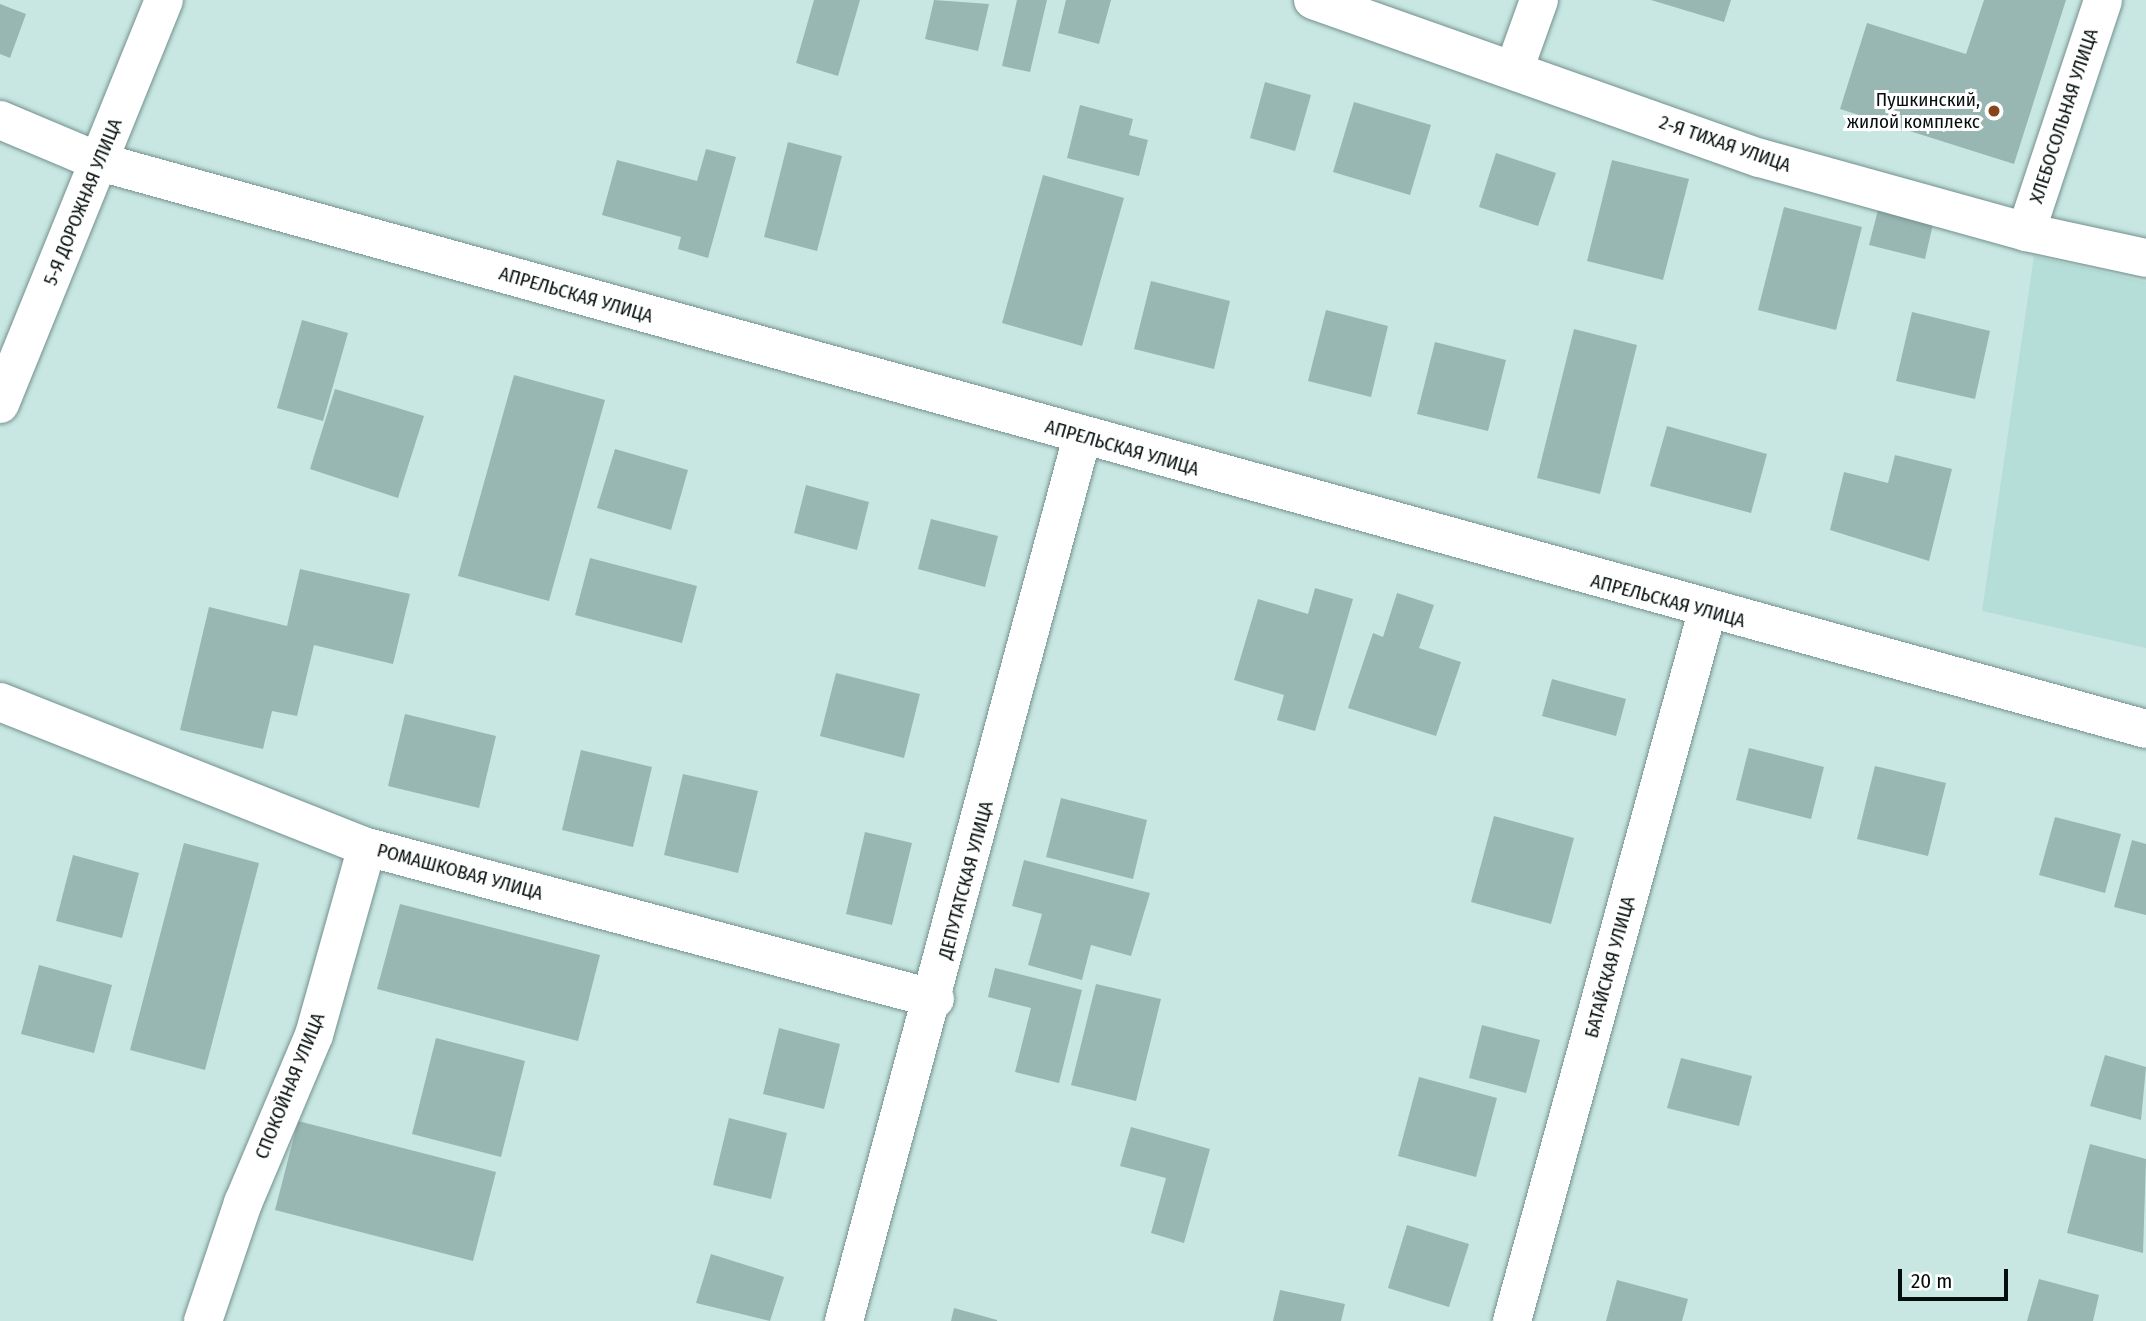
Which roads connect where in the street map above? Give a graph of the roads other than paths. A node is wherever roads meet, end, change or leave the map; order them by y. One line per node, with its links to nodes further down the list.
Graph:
1 (164, 0): 7 (street, 5-Я ДОРОЖНАЯ УЛИЦА)
2 (1313, 0): 5 (street, 2-Я ТИХАЯ УЛИЦА)
3 (1539, 0): 5 (street)
4 (2103, 0): 8 (street, ХЛЕБОСОЛЬНАЯ УЛИЦА)
5 (1514, 70): 8 (street, 2-Я ТИХАЯ УЛИЦА)
6 (0, 120): 7 (street, АПРЕЛЬСКАЯ УЛИЦА)
7 (100, 162): 10 (street, 5-Я ДОРОЖНАЯ УЛИЦА); 11 (street, АПРЕЛЬСКАЯ УЛИЦА)
8 (2026, 232): 9 (street, 2-Я ТИХАЯ УЛИЦА)
9 (2146, 258)
10 (0, 404)
11 (1082, 437): 12 (street, АПРЕЛЬСКАЯ УЛИЦА); 16 (street, ДЕПУТАТСКАЯ УЛИЦА)
12 (1707, 612): 14 (street, АПРЕЛЬСКАЯ УЛИЦА); 19 (street, БАТАЙСКАЯ УЛИЦА)
13 (0, 702): 15 (street, РОМАШКОВАЯ УЛИЦА)
14 (2146, 729)
15 (368, 847): 16 (street, РОМАШКОВАЯ УЛИЦА); 17 (street, СПОКОЙНАЯ УЛИЦА)
16 (934, 999): 18 (street, ДЕПУТАТСКАЯ УЛИЦА)
17 (203, 1321)
18 (844, 1321)
19 (1513, 1321)

